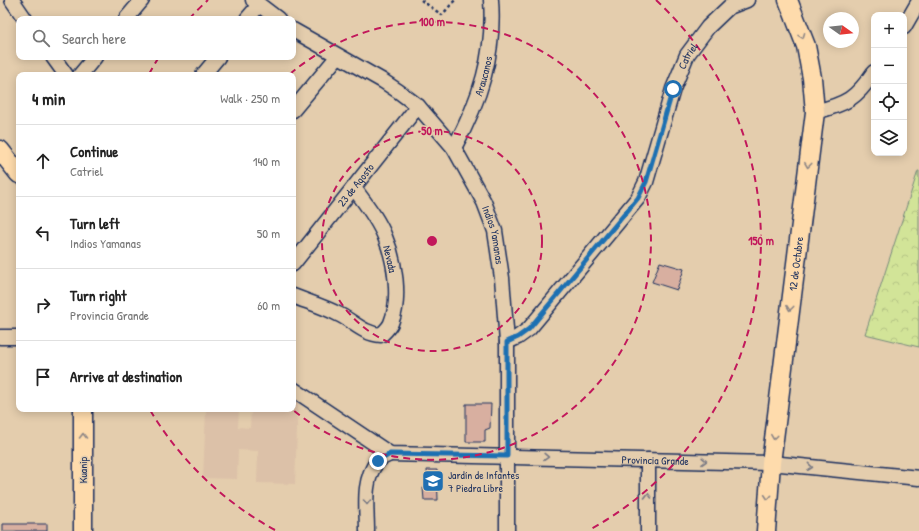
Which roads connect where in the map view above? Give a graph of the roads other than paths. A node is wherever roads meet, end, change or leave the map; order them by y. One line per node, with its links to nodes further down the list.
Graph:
1 (12, 0): 8 (street)
2 (142, 0): 9 (street)
3 (492, 0): 25 (street, Araucanos)
4 (747, 0): 33 (street, Catriel)
5 (788, 0): 24 (main road, 12 de Octubre, one-way to 24)
6 (919, 1): 12 (street)
7 (256, 2): 10 (street); 11 (street)
8 (24, 16)
9 (129, 16)
10 (249, 16)
11 (274, 16)
12 (907, 22)
13 (296, 32): 14 (street, Indios Yamanas)
14 (338, 56): 22 (street); 23 (street, Indios Yamanas)
15 (55, 60): 18 (street)
16 (92, 60): 19 (street)
17 (216, 60): 20 (street)
18 (64, 72)
19 (82, 72)
20 (206, 72)
21 (871, 76): 24 (street)
22 (296, 106)
23 (418, 106): 25 (street, Indios Yamanas); 28 (street, 23 de Agosto)
24 (815, 112): 39 (main road, 12 de Octubre, one-way to 39)
25 (454, 148): 33 (street, Indios Yamanas)
26 (0, 150): 27 (main road)
27 (16, 170)
28 (354, 188): 29 (street, 23 de Agosto); 30 (street, Nevada)
29 (296, 260)
30 (296, 297)
31 (0, 337): 32 (street)
32 (16, 337)
33 (507, 342): 37 (street, Indios Yamanas)
34 (296, 391): 36 (street)
35 (83, 412): 41 (main road, Kuanip, one-way to 35)
36 (390, 454): 37 (street, Provincia Grande); 42 (street, one-way to 42)
37 (507, 456): 38 (street, Provincia Grande, one-way to 38); 43 (street, Indios Yamanas)
38 (648, 460): 39 (street, Provincia Grande, one-way to 39); 44 (street, one-way to 38)
39 (771, 463): 40 (street, Provincia Grande, one-way to 40); 45 (main road, 12 de Octubre, one-way to 45)
40 (919, 478)
41 (83, 531)
42 (367, 531)
43 (507, 531)
44 (648, 531)
45 (766, 531)

